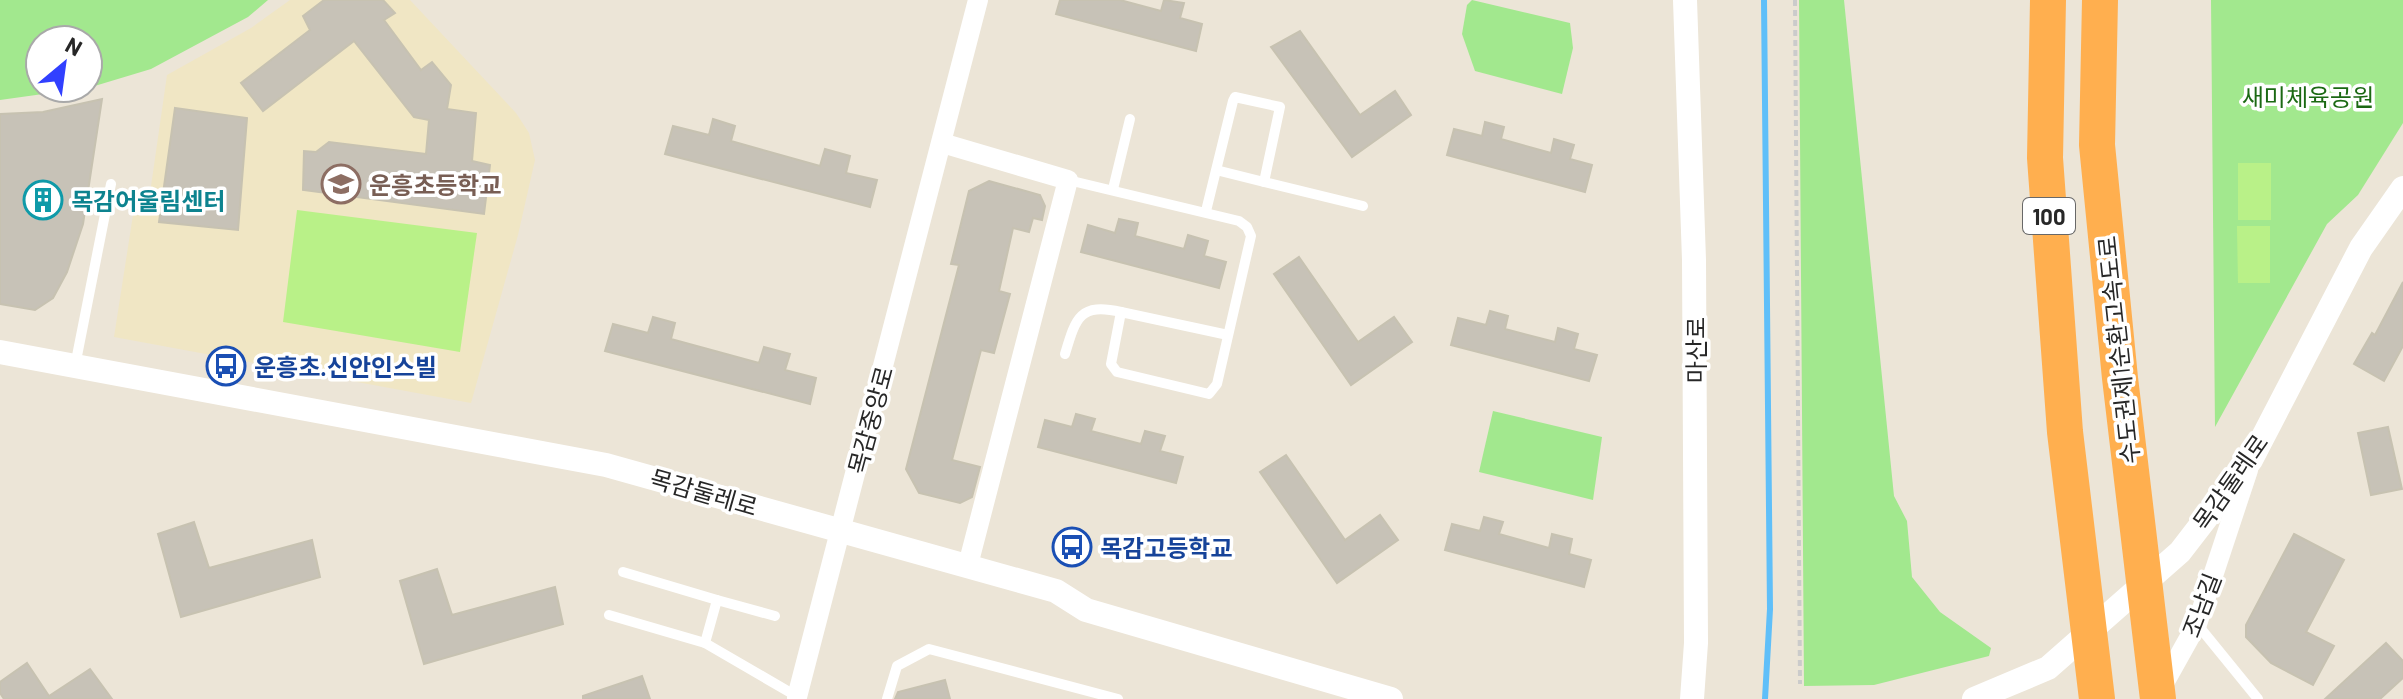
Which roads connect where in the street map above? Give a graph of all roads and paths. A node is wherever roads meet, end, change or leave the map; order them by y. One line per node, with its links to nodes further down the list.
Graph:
1 (978, 0): 7 (street, 목감중앙로)
2 (1685, 0): 35 (street, 마산로)
3 (1795, 0): 30 (path)
4 (2048, 0): 37 (highway, 100)
5 (2100, 0): 38 (highway, 수도권제1순환고속도로 / 100)
6 (1130, 119): 13 (lane)
7 (942, 143): 9 (street); 22 (street, 목감중앙로)
8 (1216, 170): 10 (lane); 10 (lane); 15 (lane)
9 (1068, 180): 13 (lane); 23 (street)
10 (1264, 182): 14 (lane)
11 (111, 184): 20 (lane)
12 (2403, 188): 21 (street, 목감둘레로)
13 (1113, 189): 15 (lane)
14 (1363, 206)
15 (1206, 211): 17 (lane)
16 (1121, 312): 17 (lane); 17 (lane); 19 (lane)
17 (1228, 335)
18 (0, 352): 20 (street, 목감둘레로)
19 (1065, 354)
20 (75, 366): 22 (street, 목감둘레로)
21 (2251, 460): 28 (street, 조남길); 36 (street, 목감둘레로)
22 (841, 531): 23 (street, 목감둘레로); 31 (street, 목감중앙로)
23 (968, 565): 34 (street, 목감둘레로)
24 (623, 572): 25 (lane)
25 (717, 600): 27 (lane); 29 (lane)
26 (609, 615): 29 (lane)
27 (775, 616)
28 (2197, 624): 38 (street, 조남길); 39 (lane)
29 (705, 643): 31 (lane)
30 (1800, 684)
31 (800, 698)
32 (887, 699): 33 (lane)
33 (1118, 699)
34 (1391, 699)
35 (1692, 699)
36 (1974, 699)
37 (2097, 699)
38 (2157, 699)
39 (2258, 699)

